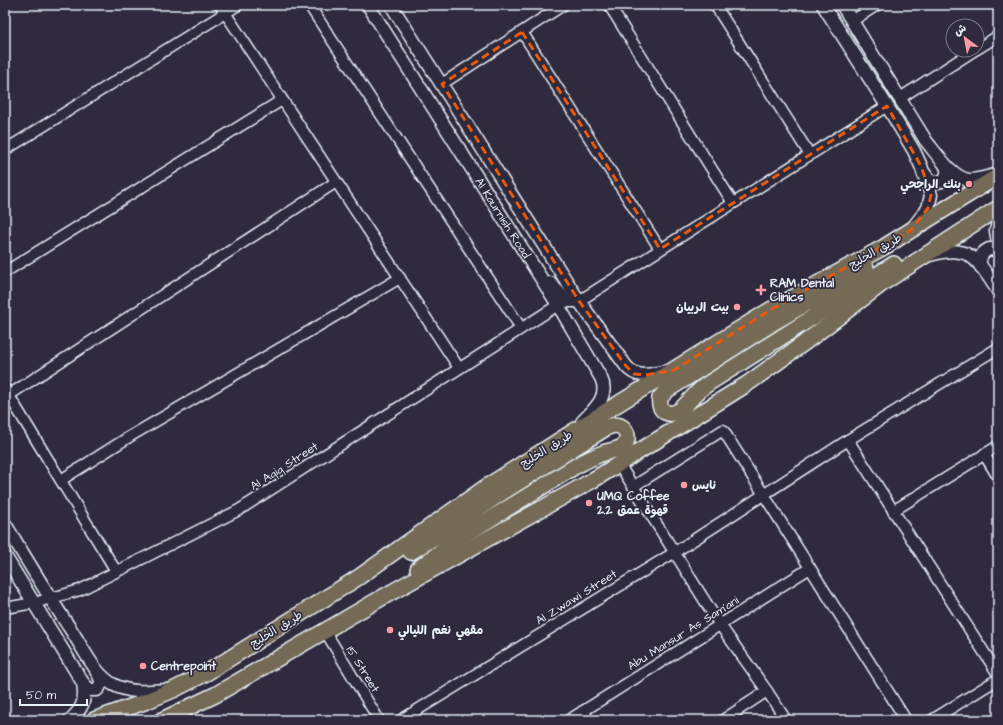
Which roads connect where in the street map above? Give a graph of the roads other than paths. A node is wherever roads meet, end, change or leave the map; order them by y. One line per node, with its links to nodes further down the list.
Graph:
1 (238, 5): 11 (street)
2 (309, 5): 42 (street)
3 (368, 5): 34 (street, Al Kaurnish Road)
4 (563, 5): 13 (street)
5 (609, 5): 27 (street)
6 (715, 5): 22 (street)
7 (823, 5): 20 (street)
8 (842, 5): 12 (street)
9 (878, 5): 12 (street)
10 (392, 6): 17 (street, Al Kaurnish Road)
11 (222, 9): 19 (street); 21 (street)
12 (852, 21): 18 (street)
13 (522, 32): 17 (street); 32 (street)
14 (998, 36): 15 (street)
15 (985, 44)
16 (962, 58): 18 (street)
17 (442, 84): 40 (street, Al Kaurnish Road)
18 (900, 98): 23 (street)
19 (282, 100): 26 (street); 37 (street)
20 (887, 106): 22 (street); 24 (street)
21 (5, 150)
22 (810, 155): 27 (street)
23 (941, 160): 24 (street); 25 (street)
24 (923, 171): 30 (street)
25 (998, 175): 28 (main road, طريق الخليج)
26 (336, 182): 38 (street); 46 (street)
27 (733, 203): 32 (street)
28 (944, 210): 29 (main road); 30 (main road, طريق الخليج)
29 (994, 215): 31 (street); 35 (main road)
30 (910, 231): 45 (main road, طريق الخليج)
31 (998, 243)
32 (660, 249): 40 (street)
33 (998, 250): 36 (street)
34 (523, 252): 40 (street); 41 (street, Al Kaurnish Road)
35 (923, 257): 36 (street); 51 (main road)
36 (982, 267): 39 (street)
37 (5, 272)
38 (400, 278): 44 (street); 53 (street)
39 (998, 291)
40 (579, 301): 45 (street, Al Kaurnish Road)
41 (558, 305): 42 (street, Al Aqiq Street); 47 (street, Al Kaurnish Road)
42 (521, 328): 44 (street, Al Aqiq Street)
43 (998, 348): 48 (street, Al Zwawi Street)
44 (459, 368): 61 (street, Al Aqiq Street)
45 (674, 370): 47 (main road, طريق الخليج)
46 (7, 392): 53 (street)
47 (574, 431): 64 (main road, طريق الخليج)
48 (848, 440): 55 (street, Al Zwawi Street); 56 (street)
49 (998, 446): 50 (street)
50 (984, 454): 52 (street); 56 (street)
51 (619, 464): 54 (street); 62 (main road)
52 (998, 477)
53 (61, 480): 61 (street)
54 (634, 486): 55 (street); 58 (street)
55 (764, 494): 58 (street, Al Zwawi Street); 60 (street)
56 (893, 511): 70 (street)
57 (5, 524): 63 (street)
58 (674, 552): 67 (street); 82 (street, Al Zwawi Street)
59 (5, 556): 65 (street)
60 (810, 568): 67 (street, Abu Mansur As Sam'ani); 86 (street)
61 (116, 570): 63 (street, Al Aqiq Street)
62 (383, 597): 64 (main road); 68 (main road)
63 (50, 598): 65 (street, Al Aqiq Street); 69 (street)
64 (325, 598): 73 (main road, طريق الخليج)
65 (34, 603): 66 (street, Al Aqiq Street); 72 (street)
66 (5, 608)
67 (720, 625): 74 (street); 76 (street, Abu Mansur As Sam'ani)
68 (325, 631): 75 (main road); 81 (street, 15 Street)
69 (93, 665): 72 (street); 73 (street)
70 (998, 674)
71 (998, 679): 87 (street)
72 (83, 683): 77 (street)
73 (175, 689): 78 (main road, طريق الخليج)
74 (767, 691): 84 (street); 85 (street)
75 (216, 695): 79 (main road); 80 (main road)
76 (586, 716): 83 (street, Abu Mansur As Sam'ani)
77 (70, 720)
78 (94, 720)
79 (162, 720)
80 (178, 720)
81 (379, 720)
82 (401, 720)
83 (569, 720)
84 (723, 720)
85 (786, 720)
86 (906, 720)
87 (932, 720)

